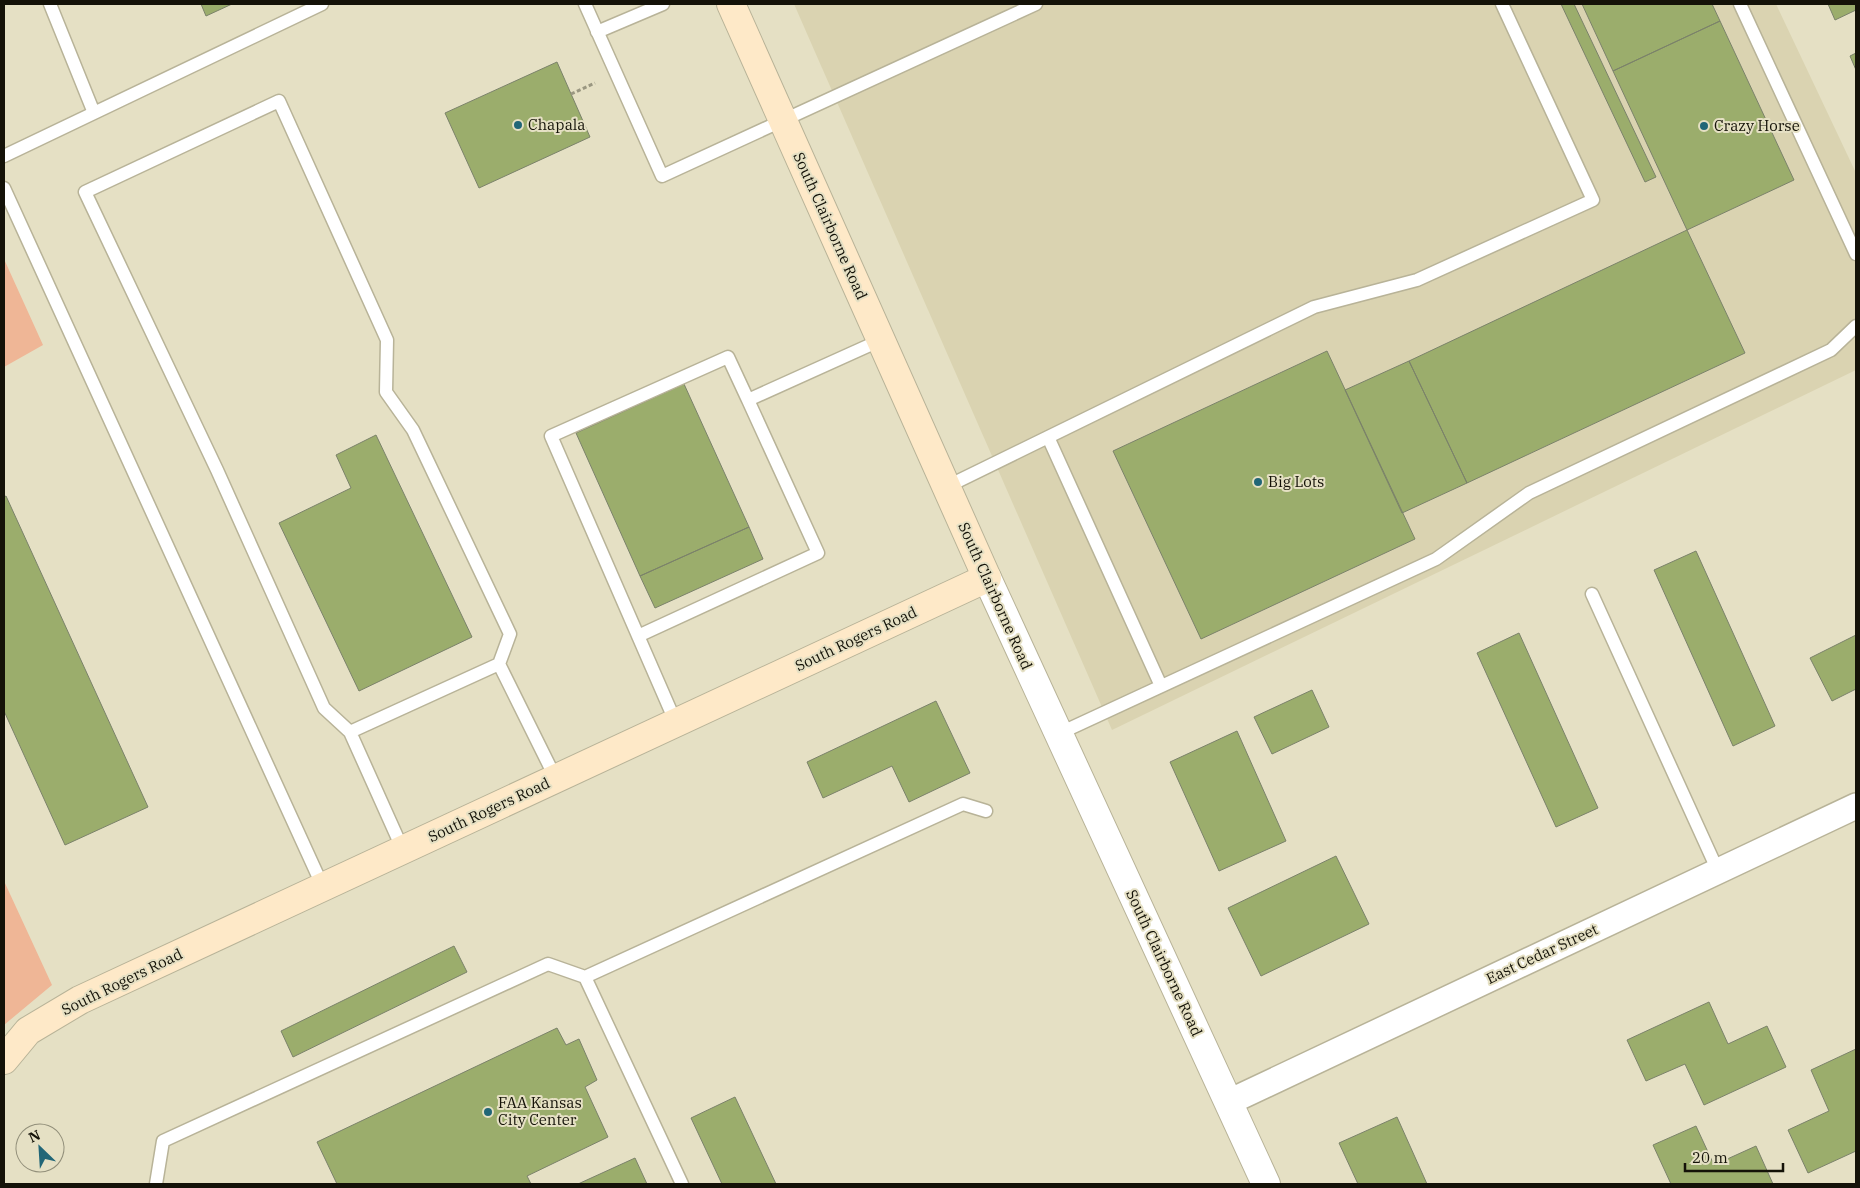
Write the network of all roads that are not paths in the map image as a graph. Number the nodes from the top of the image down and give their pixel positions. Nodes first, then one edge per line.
1 (50, 4) edge
2 (322, 4) edge
3 (585, 4) edge
4 (663, 4) edge
5 (731, 4) edge
6 (1036, 4) edge
7 (1502, 4) edge
8 (1740, 4) edge
9 (597, 32) junction
10 (94, 113) junction
11 (784, 121) junction
12 (4, 156) edge
13 (4, 188) edge
14 (1856, 254) edge
15 (1856, 326) edge
16 (881, 340) junction
17 (748, 400) junction
18 (1048, 437) junction
19 (946, 487) junction
20 (987, 578) junction
21 (1592, 594) dead end
22 (638, 636) junction
23 (500, 664) junction
24 (1161, 686) junction
25 (676, 723) junction
26 (350, 732) junction
27 (1058, 734) junction
28 (556, 779) junction
29 (1856, 806) edge
30 (986, 812) dead end
31 (403, 850) junction
32 (1718, 871) junction
33 (323, 887) junction
34 (585, 977) junction
35 (4, 1060) edge
36 (1229, 1102) junction
37 (156, 1184) edge
38 (682, 1184) edge
39 (1266, 1184) edge

1 - 10 lane
2 - 10 lane
3 - 9 lane
4 - 9 lane
5 - 11 main road, South Clairborne Road
6 - 11 lane
7 - 18 lane
8 - 14 lane
9 - 11 lane
10 - 12 lane
11 - 16 main road, South Clairborne Road
13 - 33 lane
15 - 24 lane
16 - 17 lane
16 - 19 main road, South Clairborne Road
17 - 22 lane
17 - 22 lane
18 - 19 lane
18 - 24 lane
19 - 20 main road, South Clairborne Road
20 - 25 main road, South Rogers Road
20 - 27 street, South Clairborne Road
21 - 32 lane
22 - 25 lane
23 - 26 lane
23 - 26 lane
23 - 28 lane
24 - 27 lane
25 - 28 main road, South Rogers Road
26 - 31 lane
27 - 36 street, South Clairborne Road
28 - 31 main road, South Rogers Road
29 - 32 street, East Cedar Street
30 - 34 lane
31 - 33 main road, South Rogers Road
32 - 36 street, East Cedar Street
33 - 35 main road, South Rogers Road
34 - 37 lane
34 - 38 lane
36 - 39 street, South Clairborne Road

